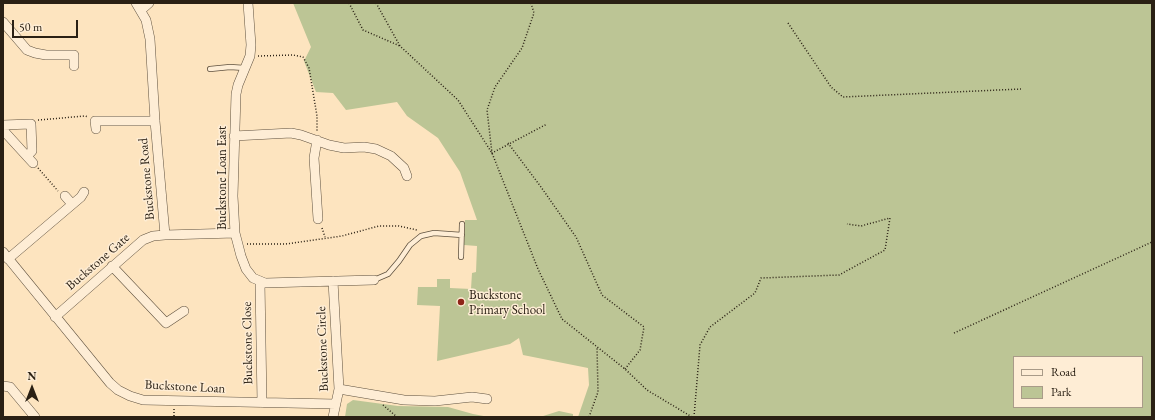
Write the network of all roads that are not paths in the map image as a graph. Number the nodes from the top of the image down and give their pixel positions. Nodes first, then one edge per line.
1 (149, 3) edge
2 (248, 3) edge
3 (138, 6) edge
4 (3, 22) edge
5 (74, 66) dead end
6 (245, 68) junction
7 (210, 69) dead end
8 (155, 121) junction
9 (3, 125) edge
10 (95, 125) road end
11 (3, 130) edge
12 (234, 136) junction
13 (317, 140) junction
14 (407, 176) dead end
15 (84, 192) dead end
16 (66, 196) road end
17 (72, 204) junction
18 (318, 218) road end
19 (462, 224) dead end
20 (235, 233) junction
21 (165, 235) junction
22 (462, 235) junction
23 (6, 255) edge
24 (462, 257) dead end
25 (112, 266) junction
26 (374, 280) joint
27 (333, 281) junction
28 (260, 282) junction
29 (184, 311) dead end
30 (55, 317) junction
31 (3, 386) edge
32 (339, 390) junction
33 (490, 400) dead end
34 (262, 403) junction
35 (336, 404) junction
36 (35, 417) edge
37 (333, 417) edge

1 - 3 street
2 - 6 street, Buckstone Loan East
3 - 8 street, Buckstone Road
4 - 5 street
6 - 7 lane
6 - 12 street, Buckstone Loan East
8 - 10 street, Buckstone Road
8 - 21 street, Buckstone Road
9 - 11 street
12 - 13 street
12 - 20 street, Buckstone Loan East
13 - 14 street
13 - 18 street
15 - 17 street
16 - 17 street
17 - 23 street
19 - 22 lane
20 - 21 street, Buckstone Gate
20 - 28 street, Buckstone Loan East
21 - 25 street, Buckstone Gate
22 - 24 lane
22 - 26 lane
23 - 30 street, Buckstone Loan
25 - 29 street
25 - 30 street, Buckstone Gate
26 - 27 street
27 - 28 street
27 - 32 street, Buckstone Circle
28 - 34 street, Buckstone Close
30 - 34 street, Buckstone Loan
31 - 36 street
32 - 33 street
32 - 35 street, Buckstone Circle
34 - 35 street, Buckstone Loan
35 - 37 street, Buckstone Circle

